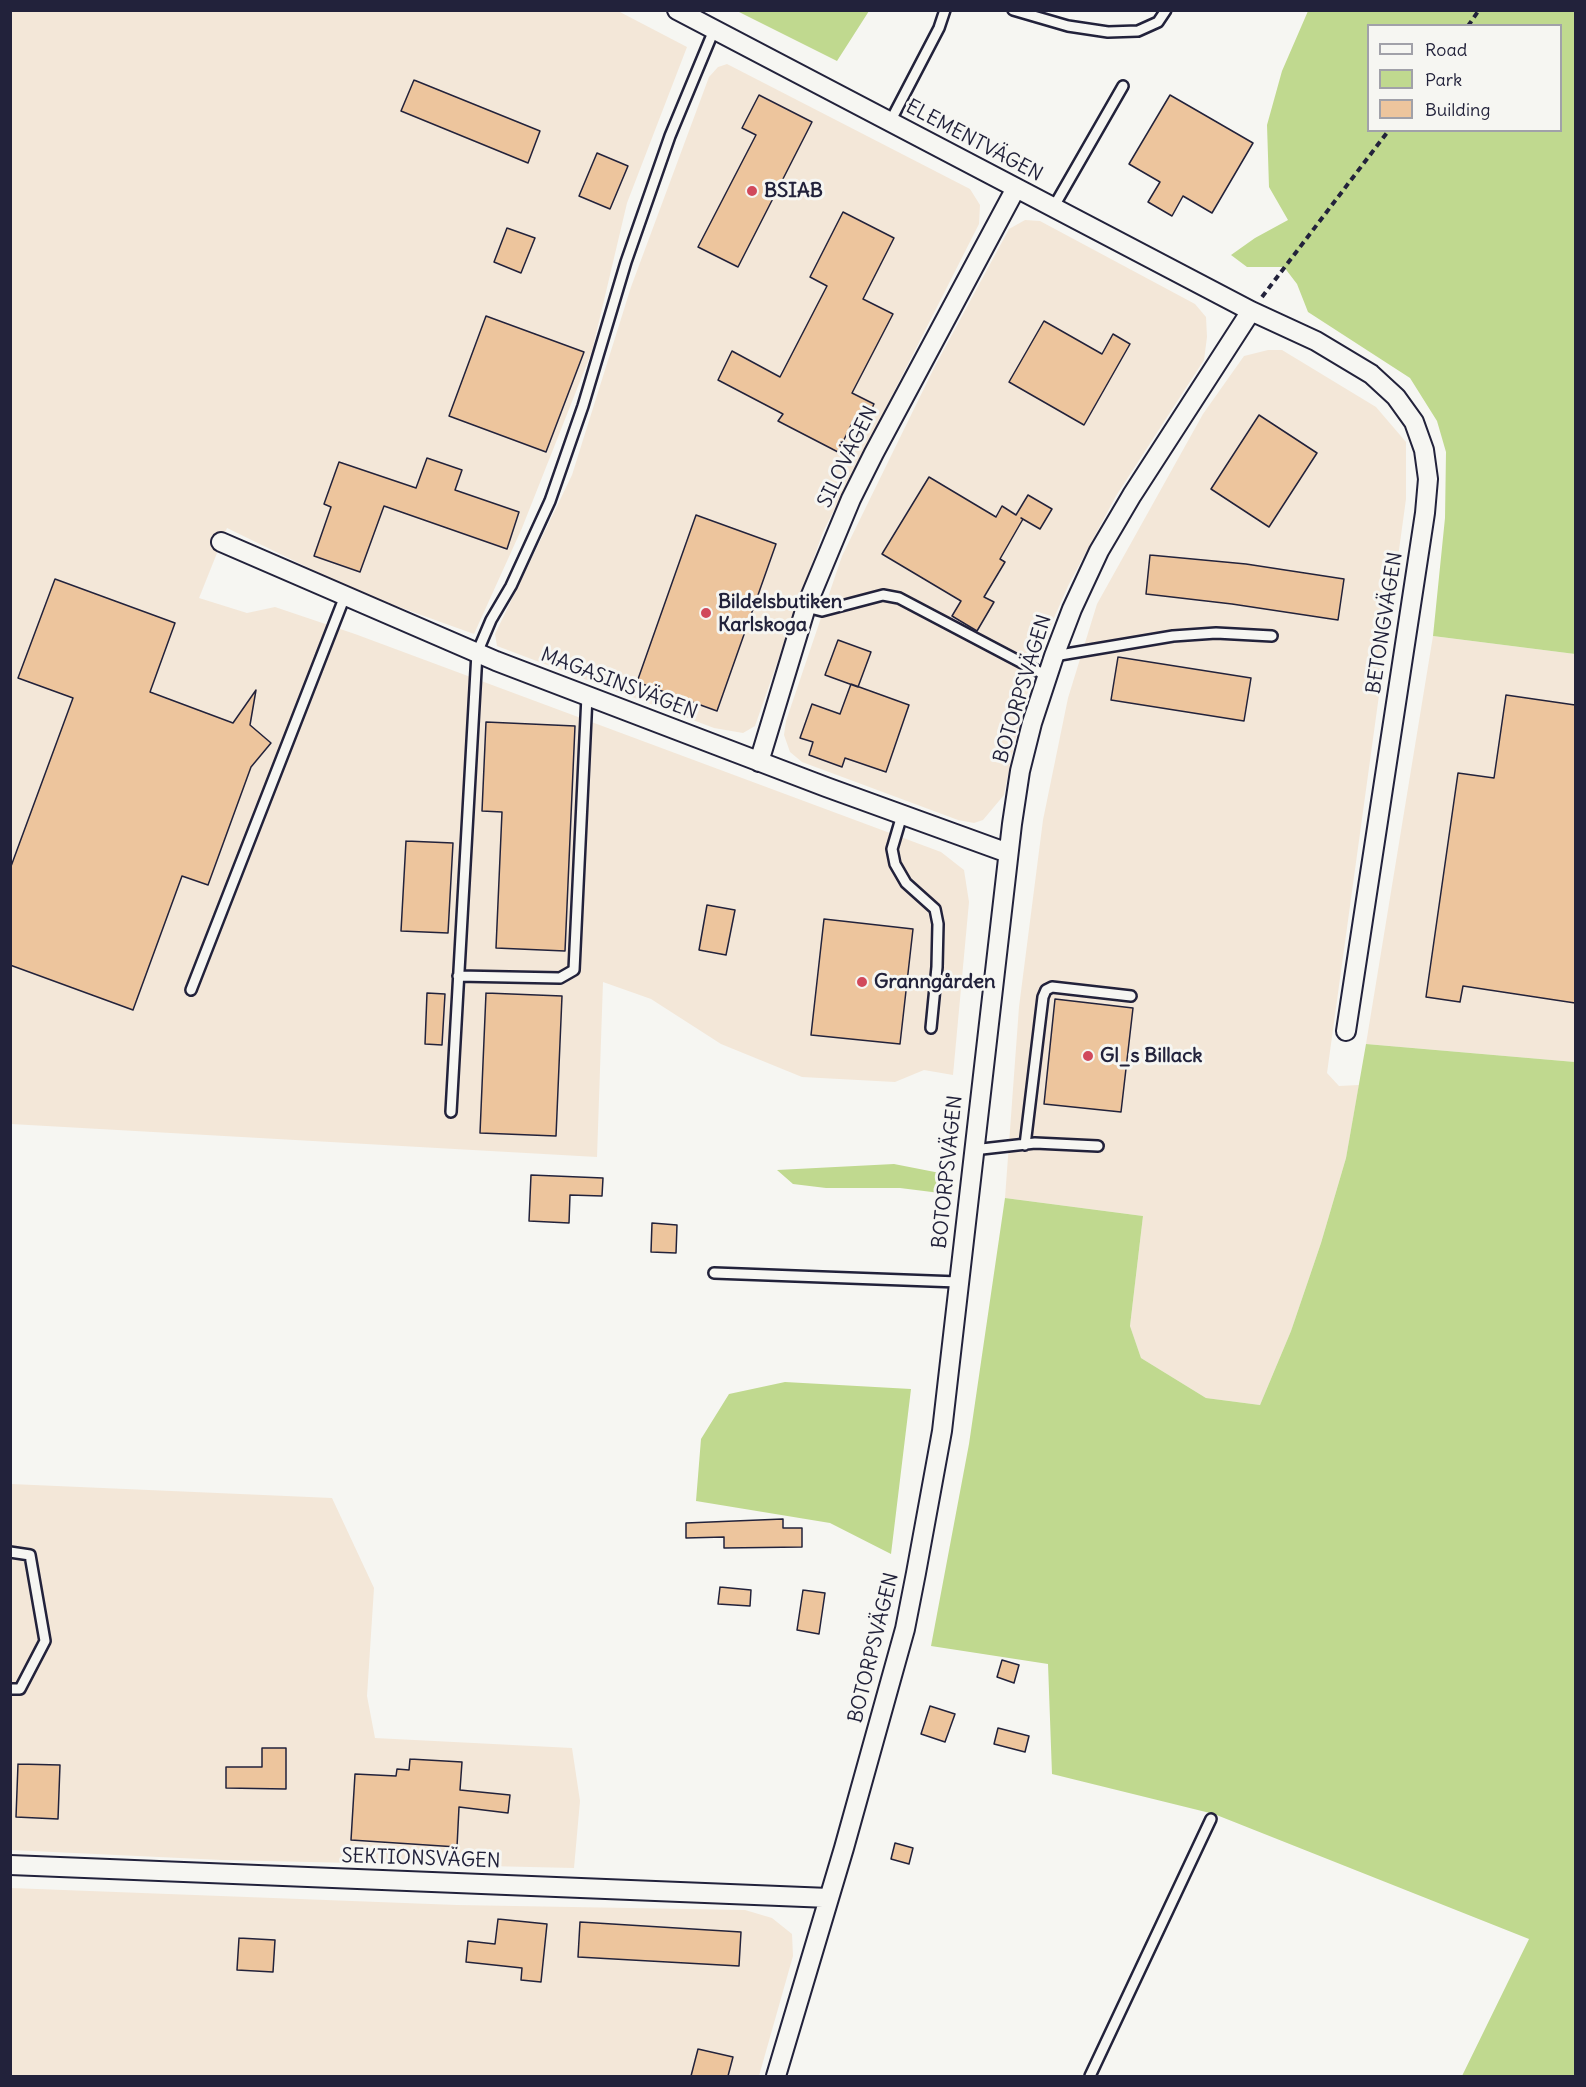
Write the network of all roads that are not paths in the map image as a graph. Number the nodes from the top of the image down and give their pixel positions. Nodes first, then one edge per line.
1 (676, 10) edge
2 (945, 10) edge
3 (1013, 10) edge
4 (1166, 10) edge
5 (714, 30) junction
6 (1122, 86) dead end
7 (890, 122) junction
8 (1016, 188) junction
9 (1053, 208) junction
10 (1251, 311) junction
11 (220, 542) dead end
12 (345, 596) junction
13 (806, 607) junction
14 (1272, 636) dead end
15 (477, 653) junction
16 (1054, 656) junction
17 (1047, 676) junction
18 (587, 696) junction
19 (759, 762) junction
20 (902, 815) junction
21 (1008, 853) junction
22 (458, 975) junction
23 (191, 990) dead end
24 (1131, 996) dead end
25 (931, 1028) dead end
26 (1346, 1031) dead end
27 (451, 1112) dead end
28 (1025, 1145) junction
29 (1098, 1146) dead end
30 (973, 1150) junction
31 (714, 1273) dead end
32 (958, 1282) junction
33 (10, 1552) edge
34 (10, 1689) edge
35 (1210, 1819) dead end
36 (10, 1865) edge
37 (829, 1898) junction
38 (776, 2076) edge
39 (1090, 2076) edge

1 - 5 street, ELEMENTVÄGEN
2 - 7 lane
3 - 4 lane
5 - 7 street, ELEMENTVÄGEN
5 - 15 lane
6 - 9 lane
7 - 8 street, ELEMENTVÄGEN
8 - 9 street, ELEMENTVÄGEN
8 - 13 street, SILOVÄGEN
9 - 10 street, ELEMENTVÄGEN
10 - 16 street, BOTORPSVÄGEN
10 - 26 street, BETONGVÄGEN
11 - 12 street, MAGASINSVÄGEN
12 - 15 street, MAGASINSVÄGEN
12 - 23 lane
13 - 17 lane
13 - 19 street, SILOVÄGEN
14 - 16 lane
15 - 18 street, MAGASINSVÄGEN
15 - 22 lane
16 - 17 street, BOTORPSVÄGEN
17 - 21 street, BOTORPSVÄGEN
18 - 19 street, MAGASINSVÄGEN
18 - 22 lane
19 - 20 street, MAGASINSVÄGEN
20 - 21 street, MAGASINSVÄGEN
20 - 25 lane
21 - 30 street, BOTORPSVÄGEN
22 - 27 lane
24 - 28 lane
28 - 29 lane
28 - 30 lane
30 - 32 street, BOTORPSVÄGEN
31 - 32 lane
32 - 37 street, BOTORPSVÄGEN
33 - 34 lane
35 - 39 lane
36 - 37 street, SEKTIONSVÄGEN
37 - 38 street, BOTORPSVÄGEN

